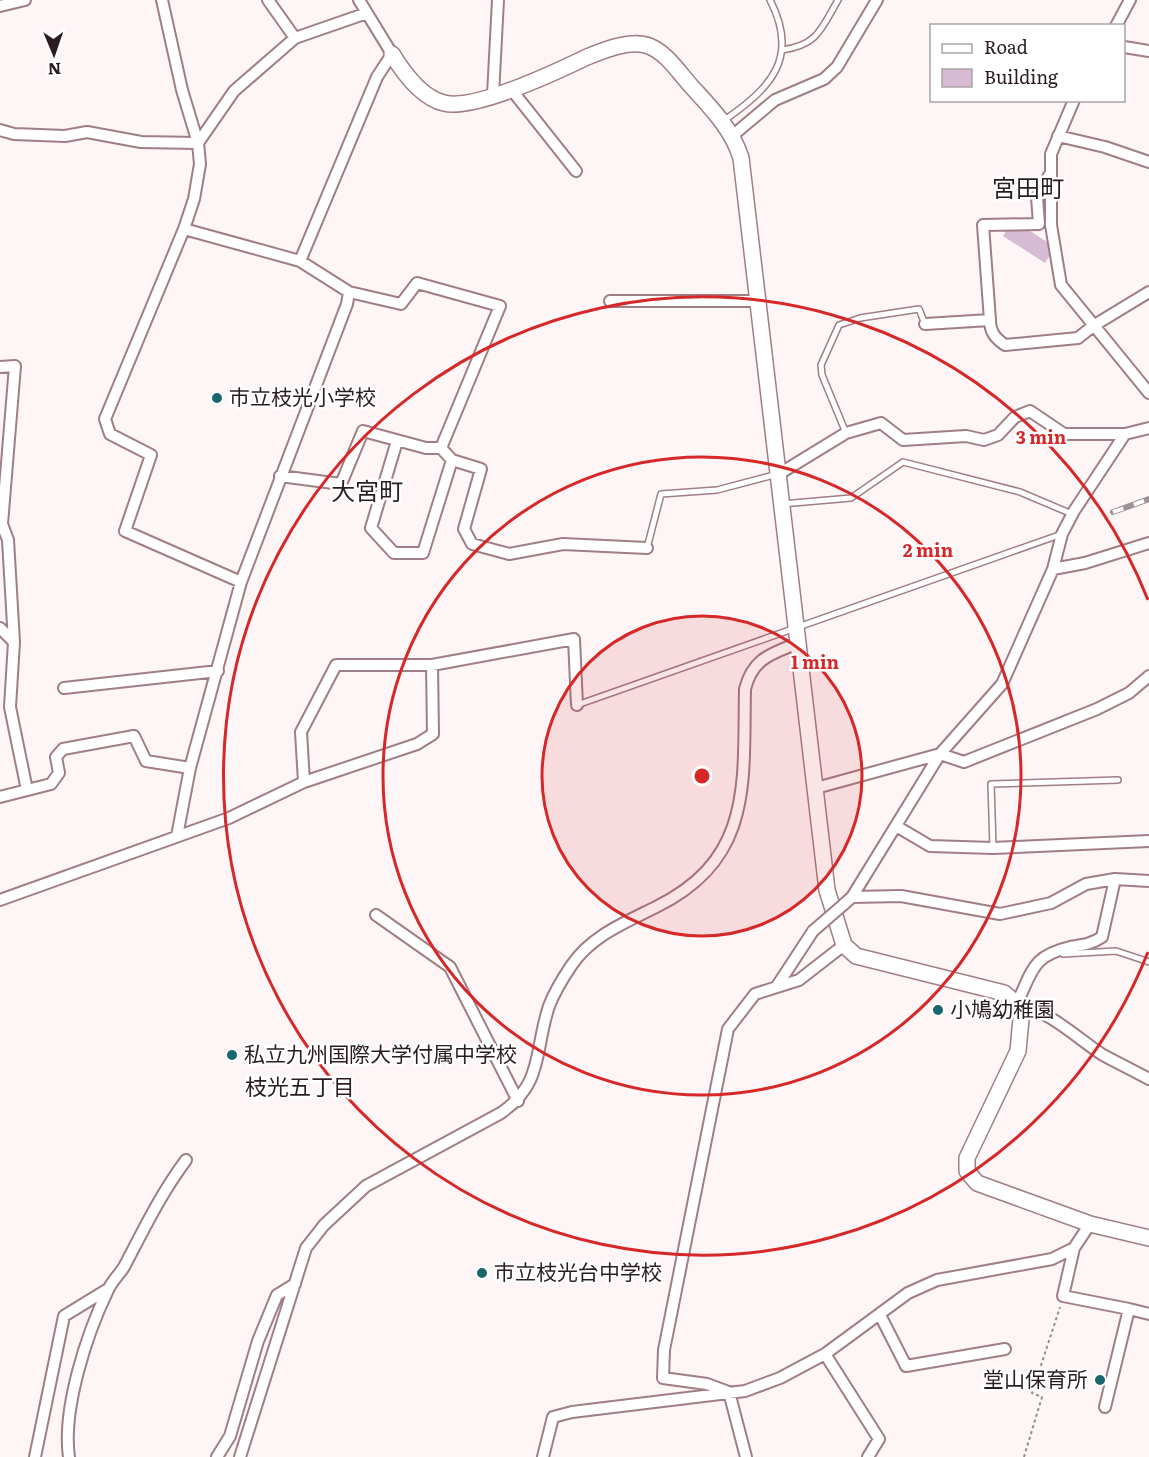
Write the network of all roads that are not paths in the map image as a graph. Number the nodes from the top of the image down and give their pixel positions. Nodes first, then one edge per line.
1 (25, 0) edge
2 (162, 0) edge
3 (268, 0) edge
4 (359, 0) edge
5 (498, 0) edge
6 (770, 0) edge
7 (838, 0) edge
8 (877, 0) edge
9 (1130, 0) edge
10 (0, 6) edge
11 (367, 13) junction
12 (1117, 24) edge
13 (295, 38) junction
14 (1125, 47) edge
15 (782, 50) junction
16 (1149, 51) edge
17 (392, 54) junction
18 (511, 89) junction
19 (493, 95) junction
20 (1073, 102) edge
21 (723, 121) junction
22 (0, 130) edge
23 (732, 136) junction
24 (1058, 136) junction
25 (198, 143) junction
26 (1149, 162) edge
27 (576, 171) dead end
28 (1050, 174) junction
29 (184, 230) junction
30 (300, 261) junction
31 (349, 292) junction
32 (1149, 292) edge
33 (610, 301) dead end
34 (757, 301) junction
35 (990, 320) junction
36 (925, 324) joint
37 (1093, 326) junction
38 (0, 367) edge
39 (1147, 386) edge
40 (1149, 428) edge
41 (846, 433) junction
42 (1125, 434) junction
43 (397, 441) junction
44 (441, 448) junction
45 (452, 460) junction
46 (779, 474) junction
47 (280, 476) junction
48 (783, 504) junction
49 (1072, 514) junction
50 (1062, 534) junction
51 (1149, 543) edge
52 (647, 548) joint
53 (1053, 569) junction
54 (241, 582) junction
55 (0, 628) edge
56 (797, 636) junction
57 (14, 642) junction
58 (432, 665) junction
59 (218, 671) junction
60 (1149, 676) edge
61 (64, 688) dead end
62 (577, 705) joint
63 (940, 754) junction
64 (190, 768) junction
65 (1118, 780) dead end
66 (304, 782) junction
67 (816, 788) junction
68 (27, 790) junction
69 (0, 797) edge
70 (896, 826) junction
71 (177, 836) junction
72 (1149, 842) edge
73 (993, 848) junction
74 (1115, 879) junction
75 (1149, 881) edge
76 (0, 900) edge
77 (847, 901) junction
78 (376, 915) dead end
79 (844, 945) junction
80 (1045, 955) junction
81 (1149, 962) edge
82 (777, 986) junction
83 (1020, 1005) junction
84 (1149, 1079) edge
85 (518, 1101) junction
86 (186, 1160) dead end
87 (1090, 1224) junction
88 (1149, 1238) edge
89 (1074, 1248) junction
90 (295, 1284) junction
91 (109, 1289) junction
92 (1129, 1310) junction
93 (1149, 1314) edge
94 (880, 1315) junction
95 (1005, 1348) dead end
96 (825, 1354) junction
97 (729, 1392) junction
98 (1105, 1407) dead end
99 (35, 1457) edge
100 (69, 1457) edge
101 (217, 1457) edge
102 (240, 1457) edge
103 (543, 1457) edge
104 (746, 1457) edge
105 (868, 1457) edge

1 - 10 street
2 - 25 street
3 - 13 street
4 - 11 street
5 - 19 street
6 - 15 lane
7 - 15 lane
8 - 23 street
9 - 12 street
11 - 13 street
11 - 17 street
13 - 25 street
14 - 16 street
15 - 21 lane
17 - 19 street
17 - 30 street
18 - 19 street
18 - 21 street
18 - 27 street
20 - 24 street
21 - 23 street
22 - 25 street
23 - 34 street
24 - 26 street
24 - 28 street
25 - 29 street
28 - 35 street
28 - 37 street
29 - 30 street
29 - 54 street
30 - 31 street
31 - 44 street
31 - 47 street
32 - 37 street
33 - 34 street
34 - 46 street
35 - 36 street
35 - 37 street
36 - 41 lane
37 - 39 street
38 - 57 street
40 - 42 street
41 - 42 street
41 - 46 street
42 - 49 street
43 - 44 street
43 - 45 street
43 - 47 street
44 - 45 street
45 - 52 street
46 - 48 street
46 - 52 lane
47 - 54 street
48 - 49 lane
48 - 56 street
49 - 50 street
50 - 53 street
50 - 56 lane
51 - 53 street
53 - 63 street
54 - 59 street
55 - 57 street
56 - 62 lane
56 - 67 street
56 - 85 street
57 - 68 street
58 - 62 street
58 - 66 street
58 - 66 street
59 - 61 street
59 - 64 street
60 - 63 street
63 - 67 street
63 - 70 street
64 - 68 street
64 - 71 street
65 - 73 lane
66 - 71 street
67 - 79 street
68 - 69 street
70 - 73 street
70 - 77 street
71 - 76 street
72 - 73 street
74 - 75 street
74 - 77 street
74 - 80 street
77 - 82 street, bridge
78 - 85 street
79 - 82 street
79 - 83 street
80 - 81 lane
80 - 83 street
82 - 97 street
83 - 84 street
83 - 87 street
85 - 90 street
86 - 91 street
87 - 88 street
87 - 89 street
89 - 92 street
89 - 94 street
90 - 101 street
90 - 102 street
91 - 99 street
91 - 100 street
92 - 93 street
92 - 98 street
94 - 95 street
94 - 96 street
96 - 97 street
96 - 105 street
97 - 103 street
97 - 104 street

